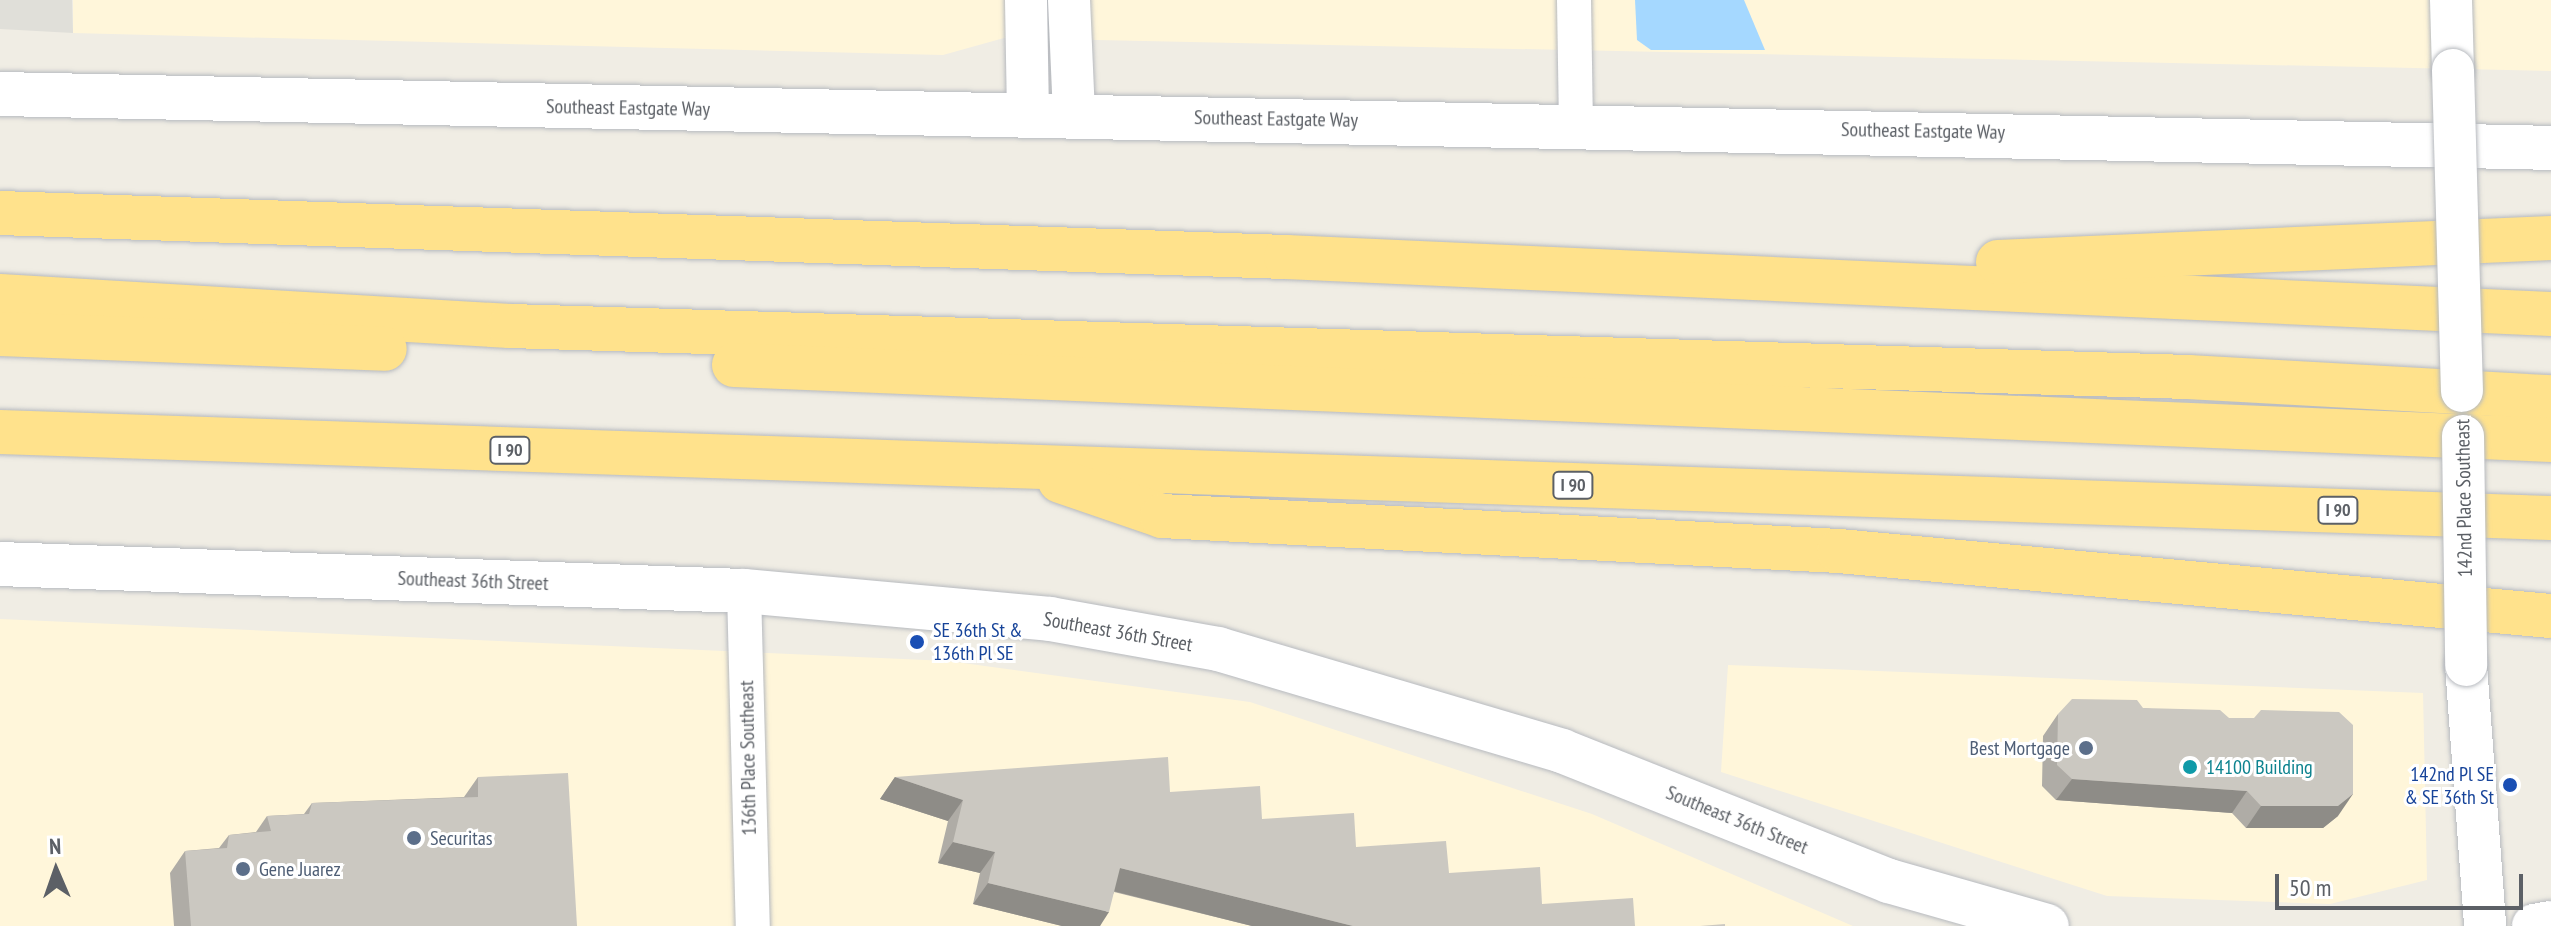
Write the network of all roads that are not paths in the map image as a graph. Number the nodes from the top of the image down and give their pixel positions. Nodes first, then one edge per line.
1 (1026, 0) edge
2 (1069, 0) edge
3 (1574, 0) edge
4 (2451, 0) edge
5 (0, 94) edge
6 (1028, 115) junction
7 (1074, 116) junction
8 (1576, 123) junction
9 (2551, 148) edge
10 (0, 213) edge
11 (2551, 238) edge
12 (1717, 274) junction
13 (0, 296) edge
14 (2551, 314) edge
15 (0, 334) edge
16 (2462, 391) junction
17 (2551, 397) edge
18 (0, 432) edge
19 (2463, 436) junction
20 (2551, 440) edge
21 (1020, 467) junction
22 (2125, 502) junction
23 (2551, 518) edge
24 (2551, 537) edge
25 (0, 564) edge
26 (744, 591) junction
27 (2551, 616) edge
28 (2551, 923) edge
29 (753, 926) edge
30 (2047, 926) edge
31 (2485, 926) edge
32 (2534, 926) edge

1 - 6 street
2 - 7 street
3 - 8 street
4 - 16 street, 142nd Place Southeast, bridge
5 - 6 main road, Southeast Eastgate Way
6 - 7 main road, Southeast Eastgate Way
7 - 8 main road, Southeast Eastgate Way
8 - 9 main road, Southeast Eastgate Way
10 - 12 highway
11 - 12 highway
12 - 14 highway
13 - 16 highway
15 - 19 highway
16 - 17 highway
16 - 19 street, 142nd Place Southeast
18 - 21 highway, I 90
19 - 20 highway
19 - 31 street, 142nd Place Southeast, bridge
21 - 22 highway, I 90
21 - 27 highway
22 - 23 highway, I 90
22 - 24 highway
25 - 26 main road, Southeast 36th Street
26 - 29 street, 136th Place Southeast
26 - 30 main road, Southeast 36th Street
28 - 32 main road

